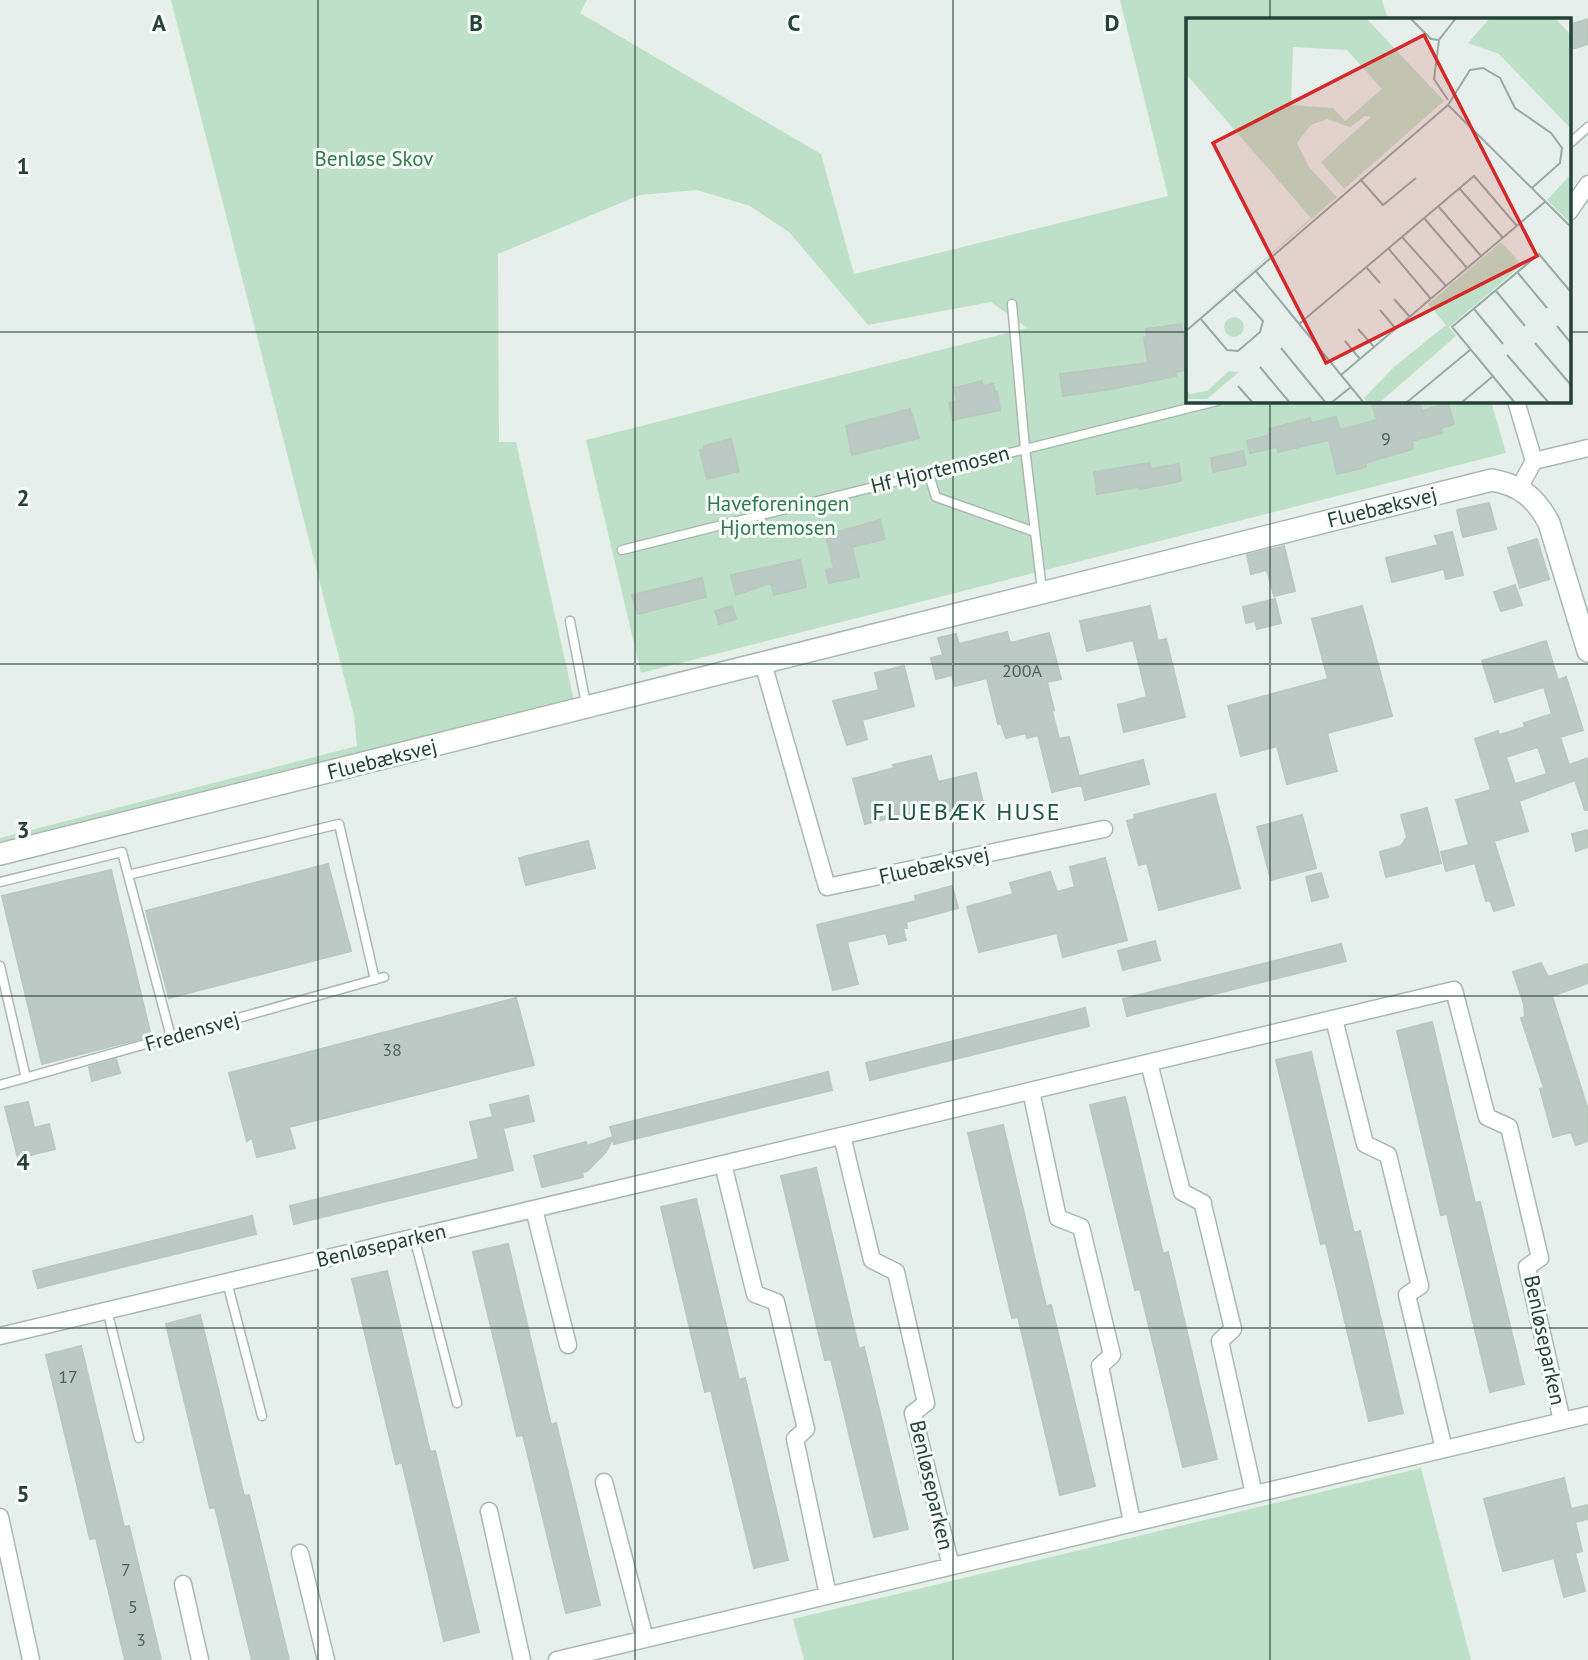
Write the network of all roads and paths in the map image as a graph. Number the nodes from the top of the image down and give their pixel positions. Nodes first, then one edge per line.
1 (1588, 127) edge
2 (1570, 143) edge
3 (1588, 184) edge
4 (1570, 211) edge
5 (1012, 304) dead end
6 (1213, 402) edge
7 (1516, 402) edge
8 (1025, 448) junction
9 (1588, 449) edge
10 (1534, 461) junction
11 (928, 472) junction
12 (1519, 488) junction
13 (1035, 533) junction
14 (622, 550) dead end
15 (1042, 593) junction
16 (570, 621) dead end
17 (1588, 651) edge
18 (764, 663) junction
19 (587, 708) junction
20 (1104, 829) dead end
21 (0, 853) edge
22 (128, 875) junction
23 (0, 882) edge
24 (0, 966) edge
25 (384, 977) dead end
26 (375, 980) junction
27 (1334, 1019) junction
28 (171, 1037) junction
29 (1149, 1063) junction
30 (26, 1078) junction
31 (0, 1085) edge
32 (1031, 1091) junction
33 (842, 1136) junction
34 (723, 1164) junction
35 (534, 1209) junction
36 (414, 1237) junction
37 (227, 1282) junction
38 (107, 1310) junction
39 (0, 1336) edge
40 (568, 1345) dead end
41 (457, 1403) dead end
42 (1588, 1415) edge
43 (262, 1416) dead end
44 (1562, 1421) junction
45 (139, 1438) dead end
46 (1444, 1449) junction
47 (604, 1482) dead end
48 (1254, 1494) junction
49 (489, 1511) dead end
50 (0, 1517) edge
51 (1132, 1522) junction
52 (300, 1553) dead end
53 (951, 1566) junction
54 (183, 1584) dead end
55 (828, 1595) junction
56 (645, 1639) junction
57 (32, 1660) edge
58 (200, 1660) edge
59 (326, 1660) edge
60 (522, 1660) edge
61 (557, 1660) edge

1 - 2 lane
3 - 4 street
5 - 8 lane
6 - 8 lane, Hf Hjortemosen
7 - 10 street
8 - 11 lane, Hf Hjortemosen
8 - 13 lane
9 - 10 street
10 - 12 street
11 - 13 lane
11 - 14 lane, Hf Hjortemosen
12 - 15 street, Fluebæksvej
12 - 17 street
13 - 15 lane
15 - 18 street, Fluebæksvej
16 - 19 lane
18 - 19 street, Fluebæksvej
18 - 20 street, Fluebæksvej
19 - 21 street, Fluebæksvej
22 - 23 lane
22 - 26 lane
22 - 28 lane
24 - 30 lane
25 - 26 lane, Fredensvej
26 - 28 lane, Fredensvej
27 - 29 street, Benløseparken
27 - 44 street, Benløseparken
27 - 46 street
28 - 30 lane, Fredensvej
29 - 32 street, Benløseparken
29 - 48 street
30 - 31 lane, Fredensvej
32 - 33 street, Benløseparken
32 - 51 street
33 - 34 street, Benløseparken
33 - 53 street, Benløseparken
34 - 35 street, Benløseparken
34 - 55 street
35 - 36 street, Benløseparken
35 - 40 street
36 - 37 street, Benløseparken
36 - 41 lane
37 - 38 street, Benløseparken
37 - 43 lane
38 - 39 street, Benløseparken
38 - 45 lane
42 - 44 street, Benløseparken
44 - 46 street, Benløseparken
46 - 48 street, Benløseparken
47 - 56 street
48 - 51 street, Benløseparken
49 - 60 street
50 - 57 street
51 - 53 street, Benløseparken
52 - 59 street
53 - 55 street, Benløseparken
54 - 58 street
55 - 56 street, Benløseparken
56 - 61 street, Benløseparken

